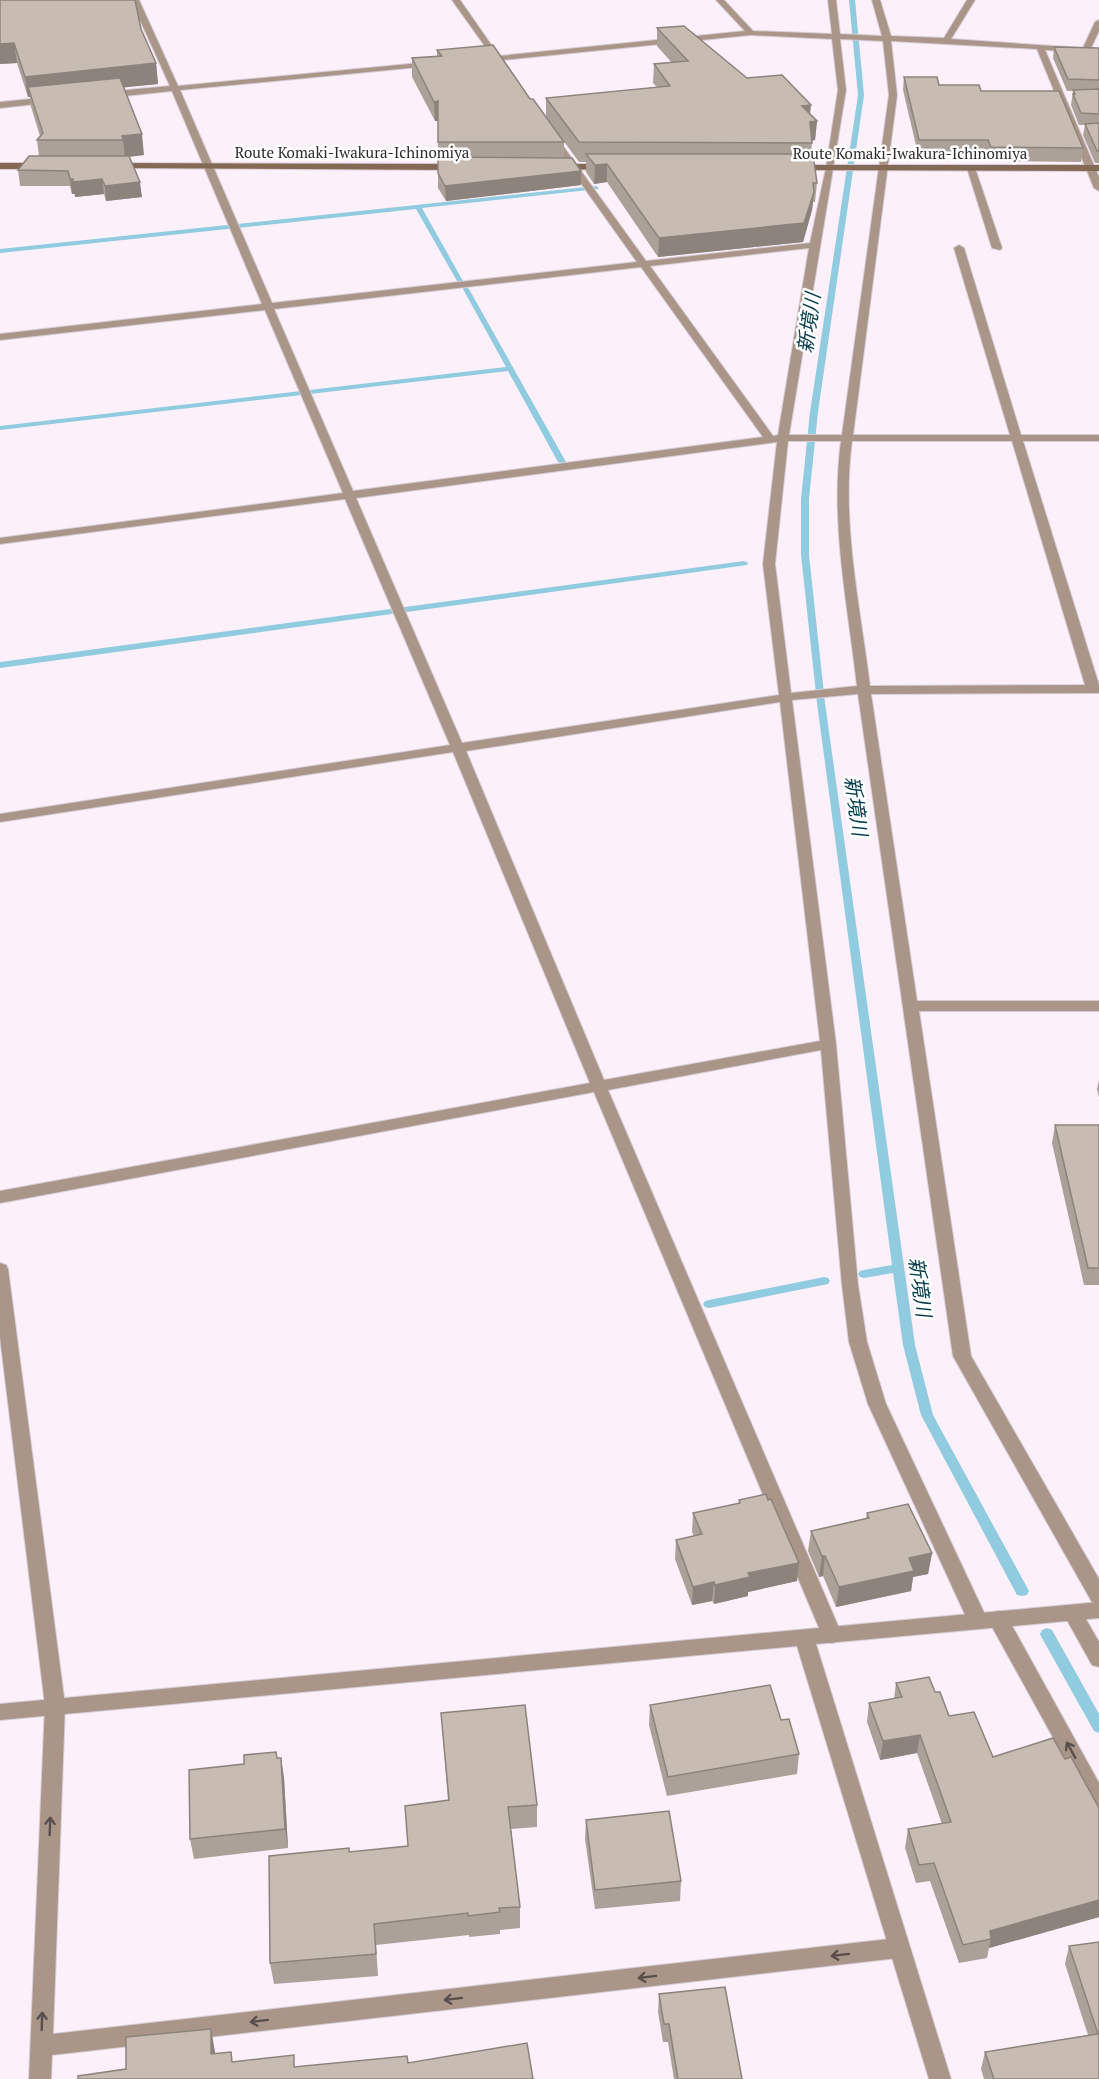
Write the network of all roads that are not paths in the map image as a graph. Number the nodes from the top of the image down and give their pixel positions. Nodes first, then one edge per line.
1 (135, 0) edge
2 (456, 0) edge
3 (720, 0) edge
4 (832, 0) edge
5 (876, 0) edge
6 (971, 0) edge
7 (1099, 22) edge
8 (751, 33) junction
9 (841, 36) junction
10 (887, 38) junction
11 (946, 41) junction
12 (1040, 47) junction
13 (1086, 50) junction
14 (1099, 51) edge
15 (497, 58) junction
16 (474, 60) edge
17 (439, 63) edge
18 (503, 67) edge
19 (174, 88) junction
20 (93, 96) edge
21 (58, 99) edge
22 (0, 105) edge
23 (548, 131) edge
24 (0, 166) edge
25 (47, 166) edge
26 (105, 166) edge
27 (210, 166) junction
28 (468, 167) edge
29 (550, 167) edge
30 (573, 167) junction
31 (620, 167) edge
32 (784, 168) edge
33 (833, 168) junction
34 (879, 168) junction
35 (971, 168) junction
36 (1095, 168) edge
37 (1099, 188) edge
38 (814, 245) junction
39 (959, 248) dead end
40 (998, 248) dead end
41 (644, 264) junction
42 (268, 306) junction
43 (0, 338) edge
44 (844, 438) junction
45 (1015, 438) junction
46 (1099, 438) edge
47 (782, 439) junction
48 (348, 495) junction
49 (0, 541) edge
50 (1095, 689) edge
51 (859, 690) junction
52 (791, 697) junction
53 (459, 748) junction
54 (0, 818) edge
55 (910, 1006) junction
56 (1099, 1006) edge
57 (828, 1044) junction
58 (599, 1087) junction
59 (0, 1197) edge
60 (0, 1269) edge
61 (1099, 1596) edge
62 (1099, 1610) edge
63 (1072, 1612) junction
64 (998, 1619) junction
65 (978, 1621) junction
66 (832, 1635) junction
67 (804, 1637) junction
68 (1099, 1659) edge
69 (55, 1705) junction
70 (0, 1712) edge
71 (1099, 1802) edge
72 (898, 1948) junction
73 (41, 2046) junction
74 (40, 2079) edge
75 (940, 2079) edge

1 - 19 street
2 - 15 street
3 - 8 street
4 - 9 street
5 - 10 street
6 - 11 street
7 - 13 street
8 - 9 street
8 - 15 street
9 - 10 street
9 - 33 street
10 - 11 street
10 - 34 street
11 - 12 street
12 - 13 street
12 - 36 street
13 - 14 street
15 - 16 street
15 - 18 street
17 - 19 street
19 - 20 street
19 - 27 street
21 - 22 street
23 - 30 street
24 - 25 main road
26 - 27 main road, Route Komaki-Iwakura-Ichinomiya
27 - 28 main road, Route Komaki-Iwakura-Ichinomiya
27 - 42 street
29 - 30 main road
30 - 31 main road
30 - 41 street
32 - 33 main road, Route Komaki-Iwakura-Ichinomiya
33 - 34 main road, Route Komaki-Iwakura-Ichinomiya
33 - 38 street
34 - 35 main road, Route Komaki-Iwakura-Ichinomiya
34 - 44 street
35 - 36 main road, Route Komaki-Iwakura-Ichinomiya
35 - 40 street
36 - 37 street
38 - 41 street
38 - 47 street
39 - 45 street
41 - 42 street
41 - 47 street
42 - 43 street
42 - 48 street
44 - 45 street
44 - 47 street
44 - 51 street
45 - 46 street
45 - 50 street
47 - 48 street
47 - 52 street
48 - 49 street
48 - 53 street
50 - 51 street
51 - 52 street
51 - 55 street
52 - 53 street
52 - 57 street
53 - 54 street
53 - 58 street
55 - 56 street
55 - 61 street
57 - 58 street
57 - 65 street
58 - 59 street
58 - 66 street
60 - 69 street
62 - 63 street
63 - 64 street
63 - 68 street
64 - 65 street
71 -> 64 street
65 - 66 street
66 - 67 street
67 - 69 street
67 - 72 street
69 - 70 street
73 -> 69 street
72 -> 73 street
72 - 75 street
73 - 74 street

